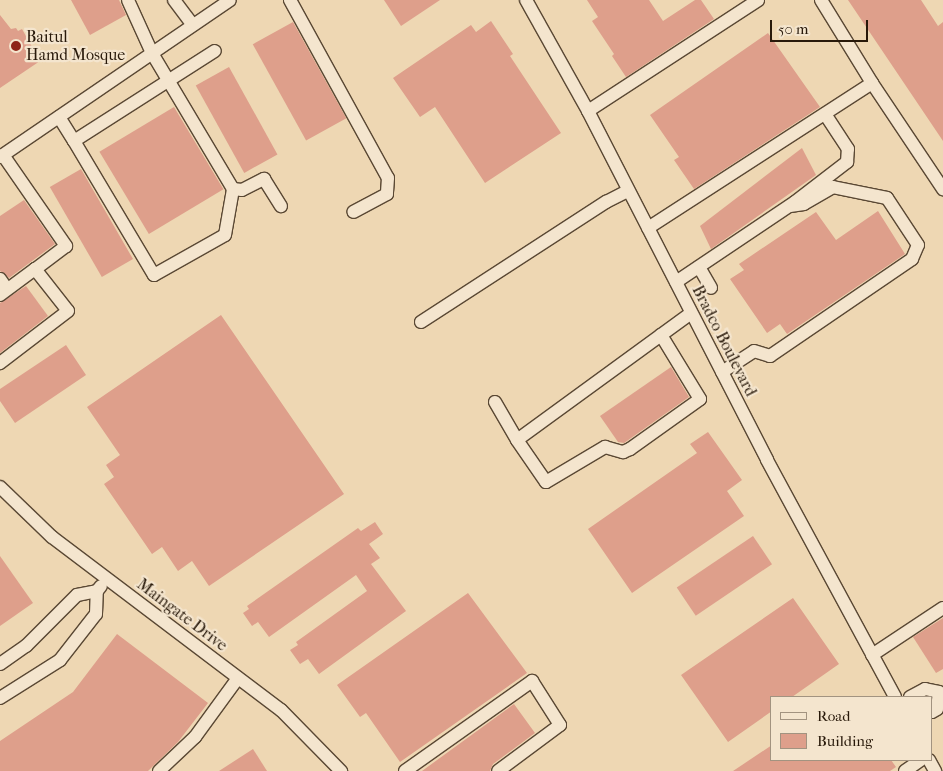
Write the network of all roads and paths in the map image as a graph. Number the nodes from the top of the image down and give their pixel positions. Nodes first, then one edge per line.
1 (128, 0) edge
2 (174, 0) edge
3 (230, 0) edge
4 (290, 0) edge
5 (526, 0) edge
6 (758, 0) edge
7 (821, 0) edge
8 (193, 25) junction
9 (216, 51) dead end
10 (152, 53) junction
11 (168, 80) junction
12 (872, 83) junction
13 (588, 111) junction
14 (825, 114) junction
15 (59, 117) junction
16 (74, 141) junction
17 (1, 156) edge
18 (943, 189) edge
19 (233, 190) junction
20 (628, 191) junction
21 (281, 206) dead end
22 (790, 206) junction
23 (353, 212) dead end
24 (648, 228) junction
25 (698, 267) junction
26 (35, 269) junction
27 (676, 282) junction
28 (2, 288) edge
29 (711, 288) dead end
30 (692, 313) junction
31 (421, 322) dead end
32 (661, 335) junction
33 (0, 363) edge
34 (722, 372) junction
35 (495, 402) dead end
36 (517, 440) junction
37 (0, 487) edge
38 (107, 579) junction
39 (97, 591) junction
40 (943, 608) edge
41 (872, 655) junction
42 (0, 664) edge
43 (238, 678) junction
44 (941, 691) edge
45 (894, 696) edge
46 (912, 696) edge
47 (0, 698) edge
48 (933, 711) edge
49 (920, 761) edge
50 (159, 771) edge
51 (341, 771) edge
52 (405, 771) edge
53 (498, 771) edge
54 (905, 771) edge

1 - 10 street
2 - 8 street
3 - 8 street
4 - 23 street
5 - 13 street, Bradco Boulevard
6 - 13 street
7 - 12 street
8 - 10 street
9 - 11 street
10 - 11 street
10 - 15 street
11 - 16 street
11 - 19 street
12 - 14 street
12 - 18 street
13 - 20 street, Bradco Boulevard
14 - 22 street
14 - 24 street
15 - 16 street
15 - 17 street
16 - 19 street
17 - 26 street
19 - 21 street
20 - 24 street, Bradco Boulevard
20 - 31 street
22 - 25 street
22 - 34 street
24 - 27 street, Bradco Boulevard
25 - 27 street
25 - 29 street
26 - 28 street
26 - 33 street
27 - 30 street, Bradco Boulevard
30 - 32 street
30 - 34 street, Bradco Boulevard
32 - 36 street
32 - 36 street
34 - 41 street, Bradco Boulevard
35 - 36 street
37 - 38 street, Maingate Drive
38 - 39 street
38 - 43 street, Maingate Drive
39 - 42 street
39 - 47 street
40 - 41 street
41 - 45 street, Bradco Boulevard
43 - 50 street
43 - 51 street, Maingate Drive
44 - 46 street
44 - 48 street
49 - 54 street
52 - 53 street

